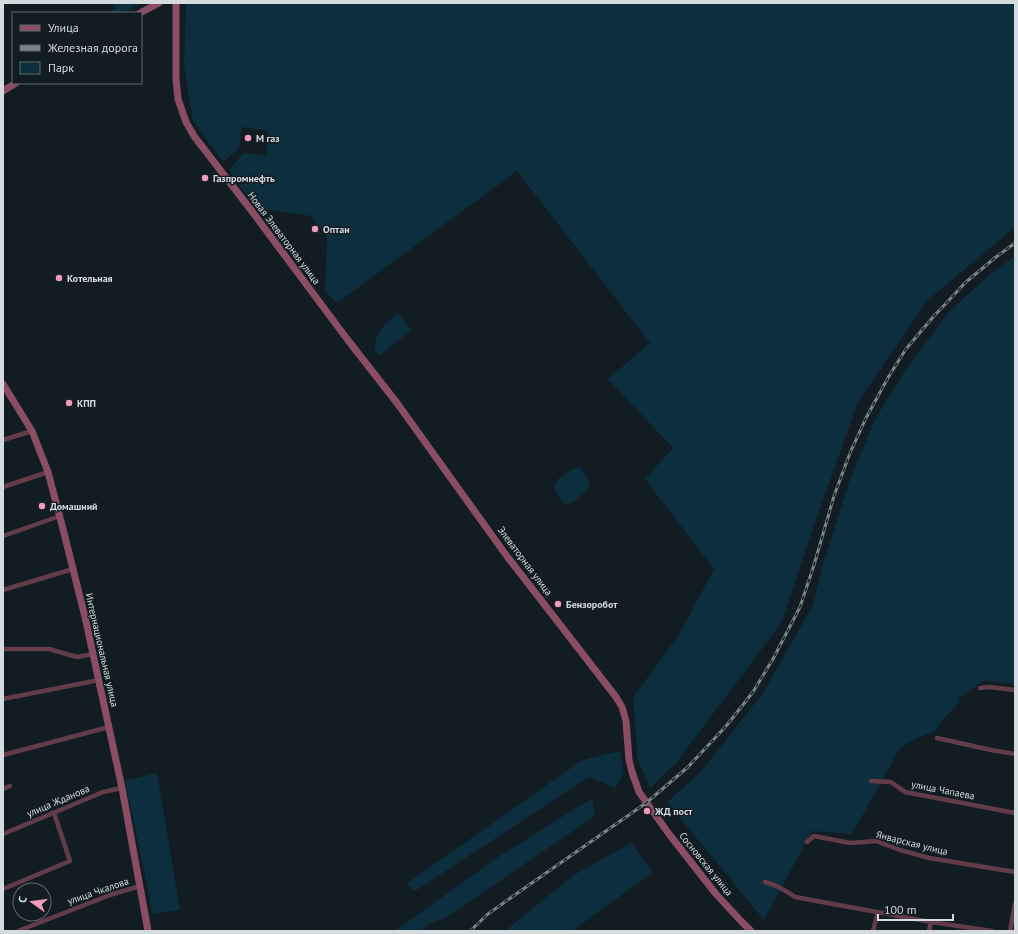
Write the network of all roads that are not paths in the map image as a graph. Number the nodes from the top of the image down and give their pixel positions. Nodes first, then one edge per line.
1 (159, 3) edge
2 (176, 3) edge
3 (142, 12) edge
4 (14, 84) edge
5 (3, 91) edge
6 (3, 384) edge
7 (397, 403) joint
8 (32, 431) junction
9 (3, 440) edge
10 (48, 472) junction
11 (3, 487) edge
12 (60, 516) junction
13 (3, 536) edge
14 (73, 569) junction
15 (3, 590) edge
16 (3, 649) edge
17 (93, 654) junction
18 (99, 680) junction
19 (980, 688) dead end
20 (1015, 690) edge
21 (3, 699) edge
22 (109, 727) junction
23 (937, 738) dead end
24 (1015, 754) edge
25 (3, 755) edge
26 (871, 781) dead end
27 (10, 786) dead end
28 (122, 788) junction
29 (3, 789) edge
30 (647, 805) joint
31 (54, 813) junction
32 (1015, 813) edge
33 (3, 834) edge
34 (807, 842) dead end
35 (1015, 872) edge
36 (765, 882) dead end
37 (140, 886) junction
38 (3, 889) edge
39 (1015, 904) edge
40 (878, 912) junction
41 (931, 922) junction
42 (18, 931) edge
43 (148, 931) edge
44 (751, 931) edge
45 (873, 931) edge
46 (930, 931) edge
47 (992, 931) edge
48 (1010, 931) edge

1 - 3 main road
2 - 7 main road, Новая Элеваторная улица
4 - 5 main road
6 - 8 main road, Интернациональная улица
7 - 30 main road, Элеваторная улица
8 - 9 street
8 - 10 main road, Интернациональная улица
10 - 11 street
10 - 12 main road, Интернациональная улица
12 - 13 street
12 - 14 main road, Интернациональная улица
14 - 15 street
14 - 17 main road, Интернациональная улица
16 - 17 street
17 - 18 main road, Интернациональная улица
18 - 21 street
18 - 22 main road, Интернациональная улица
19 - 20 street
22 - 25 street
22 - 28 main road, Интернациональная улица
23 - 24 street
26 - 32 street, улица Чапаева
27 - 29 street
28 - 31 street, улица Жданова
28 - 37 main road, Интернациональная улица
30 - 44 main road, Сосновская улица
31 - 33 street, улица Жданова
31 - 38 street
34 - 35 street, Январская улица
36 - 40 street
37 - 42 street, улица Чкалова
37 - 43 main road, Интернациональная улица
39 - 48 street
40 - 41 street
40 - 45 street
41 - 46 street
41 - 47 street

